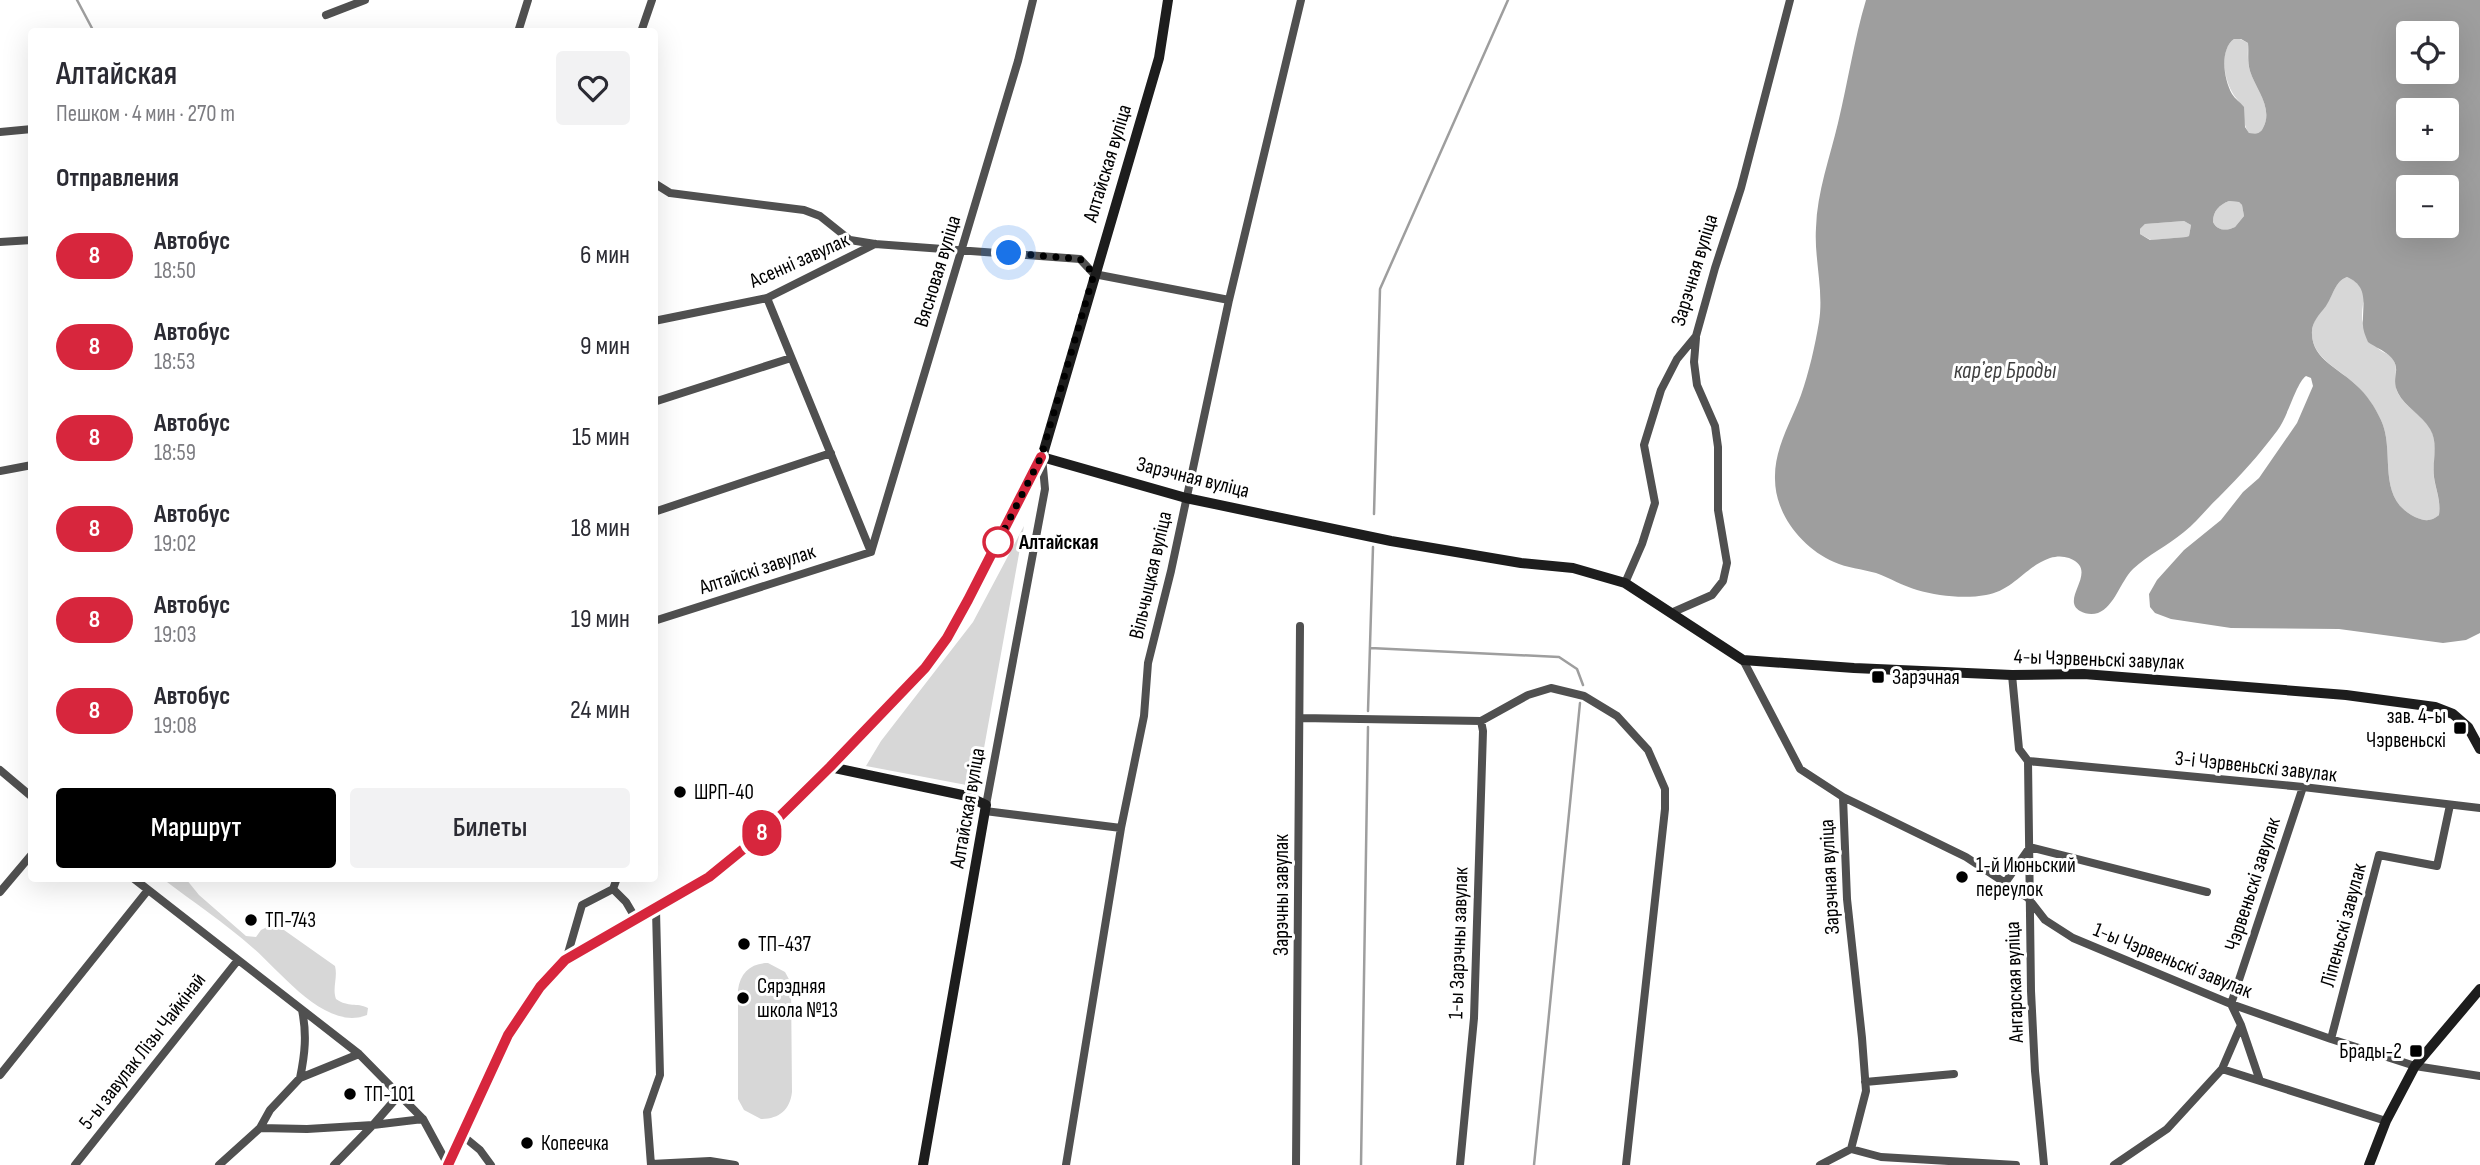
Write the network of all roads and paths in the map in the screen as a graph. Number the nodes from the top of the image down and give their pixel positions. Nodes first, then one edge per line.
1 (365, 0) edge
2 (528, 0) edge
3 (652, 0) edge
4 (1033, 0) edge
5 (1168, 0) edge
6 (1301, 0) edge
7 (1790, 0) edge
8 (326, 15) dead end
9 (519, 28) edge
10 (642, 28) edge
11 (28, 129) edge
12 (0, 132) edge
13 (658, 186) edge
14 (28, 240) edge
15 (0, 242) edge
16 (875, 244) junction
17 (962, 249) junction
18 (1094, 274) junction
19 (767, 298) junction
20 (1229, 300) junction
21 (658, 320) edge
22 (1696, 336) junction
23 (791, 358) junction
24 (658, 401) edge
25 (831, 453) junction
26 (1041, 457) junction
27 (28, 466) edge
28 (0, 471) edge
29 (1186, 498) junction
30 (658, 511) edge
31 (871, 552) junction
32 (1625, 583) junction
33 (1671, 613) junction
34 (658, 620) edge
35 (1300, 625) dead end
36 (1742, 660) junction
37 (2012, 675) junction
38 (1300, 718) junction
39 (1481, 721) junction
40 (2480, 749) edge
41 (2028, 761) junction
42 (830, 767) junction
43 (0, 769) edge
44 (2303, 788) junction
45 (28, 794) edge
46 (1843, 797) junction
47 (2450, 805) junction
48 (986, 808) junction
49 (2480, 808) edge
50 (1122, 828) junction
51 (2029, 847) junction
52 (28, 859) edge
53 (138, 882) edge
54 (616, 882) edge
55 (2005, 883) junction
56 (613, 889) junction
57 (148, 890) junction
58 (0, 892) edge
59 (2207, 892) dead end
60 (2028, 898) junction
61 (656, 910) junction
62 (636, 919) junction
63 (237, 960) junction
64 (565, 960) junction
65 (2480, 989) edge
66 (2231, 1004) junction
67 (302, 1010) junction
68 (2241, 1025) junction
69 (2331, 1039) junction
70 (359, 1054) junction
71 (2415, 1066) junction
72 (2222, 1069) junction
73 (1954, 1073) dead end
74 (0, 1075) edge
75 (2480, 1076) edge
76 (300, 1078) junction
77 (2260, 1081) junction
78 (1865, 1082) junction
79 (400, 1094) junction
80 (423, 1119) junction
81 (2386, 1121) junction
82 (373, 1125) junction
83 (260, 1128) junction
84 (463, 1136) junction
85 (1850, 1149) junction
86 (651, 1164) edge
87 (75, 1165) edge
88 (219, 1165) edge
89 (334, 1165) edge
90 (448, 1165) edge
91 (491, 1165) edge
92 (735, 1165) edge
93 (923, 1165) edge
94 (1066, 1165) edge
95 (1296, 1165) edge
96 (1460, 1165) edge
97 (1626, 1165) edge
98 (1820, 1165) edge
99 (2016, 1165) edge
100 (2044, 1165) edge
101 (2114, 1165) edge
102 (2369, 1165) edge

1 - 8 street
2 - 9 street
3 - 10 street
4 - 17 street, Вясновая вуліца
5 - 18 main road, Алтайская вуліца
6 - 20 street, Вільчыцкая вуліца
7 - 22 street, Зарэчная вуліца
11 - 12 street
13 - 16 street
14 - 15 street
16 - 17 street
16 - 19 street, Асенні завулак
17 - 18 street
17 - 31 street, Вясновая вуліца
18 - 20 street
18 - 26 main road, Алтайская вуліца
19 - 21 street, Асенні завулак
19 - 23 street
20 - 29 street, Вільчыцкая вуліца
22 - 32 street, Зарэчная вуліца
22 - 33 street
23 - 24 street
23 - 25 street
25 - 30 street
25 - 31 street
26 - 29 main road, Зарэчная вуліца
26 - 42 main road, Алтайская вуліца
26 - 48 street, Алтайская вуліца
27 - 28 street
29 - 32 main road, Зарэчная вуліца
29 - 50 street, Вільчыцкая вуліца
31 - 34 street, Алтайскі завулак
32 - 33 main road, Зарэчная вуліца
33 - 36 main road, Зарэчная вуліца
35 - 38 street, Зарэчны завулак
36 - 37 main road, 4-ы Чэрвеньскі завулак
36 - 46 street, Зарэчная вуліца
37 - 40 main road, 4-ы Чэрвеньскі завулак
37 - 41 street, Ангарская вуліца
38 - 39 street
38 - 95 street, Зарэчны завулак
39 - 96 street, 1-ы Зарэчны завулак
39 - 97 street
41 - 44 street, 3-і Чэрвеньскі завулак
41 - 51 street, Ангарская вуліца
42 - 48 main road
42 - 61 main road, Алтайская вуліца
43 - 45 street
44 - 47 street, 3-і Чэрвеньскі завулак
44 - 66 street, Чэрвеньскі завулак
46 - 55 street, 1-ы Чэрвеньскі завулак
46 - 78 street, Зарэчная вуліца
47 - 49 street, 3-і Чэрвеньскі завулак
47 - 69 street, Ліпеньскі завулак
48 - 50 street
48 - 93 main road, Алтайская вуліца
50 - 94 street, Вільчыцкая вуліца
51 - 55 street
51 - 59 street
51 - 60 street, Ангарская вуліца
52 - 58 street
53 - 57 street
54 - 56 street
55 - 60 street, 1-ы Чэрвеньскі завулак
56 - 62 street
56 - 64 street
57 - 63 street
57 - 74 street
60 - 66 street, 1-ы Чэрвеньскі завулак
60 - 100 street, Ангарская вуліца
61 - 62 main road, Алтайская вуліца
61 - 86 street
62 - 64 main road, Алтайская вуліца
63 - 67 street
63 - 87 street, 5-ы завулак Лізы Чайкінай
64 - 84 main road, Алтайская вуліца
65 - 71 main road
66 - 68 street
66 - 69 street, 1-ы Чэрвеньскі завулак
67 - 70 street
67 - 76 street
68 - 72 street
68 - 77 street
69 - 71 street, 1-ы Чэрвеньскі завулак
70 - 76 street
70 - 79 street
71 - 75 street, 1-ы Чэрвеньскі завулак
71 - 81 main road
72 - 77 street
72 - 101 street
73 - 78 street
76 - 83 street
77 - 81 street
78 - 85 street, Зарэчная вуліца
79 - 80 street
79 - 82 street
80 - 82 street
80 - 90 street
81 - 102 main road
82 - 83 street
82 - 89 street
83 - 88 street
84 - 90 main road, Алтайская вуліца
84 - 91 street
85 - 98 street
85 - 99 street
86 - 92 street

